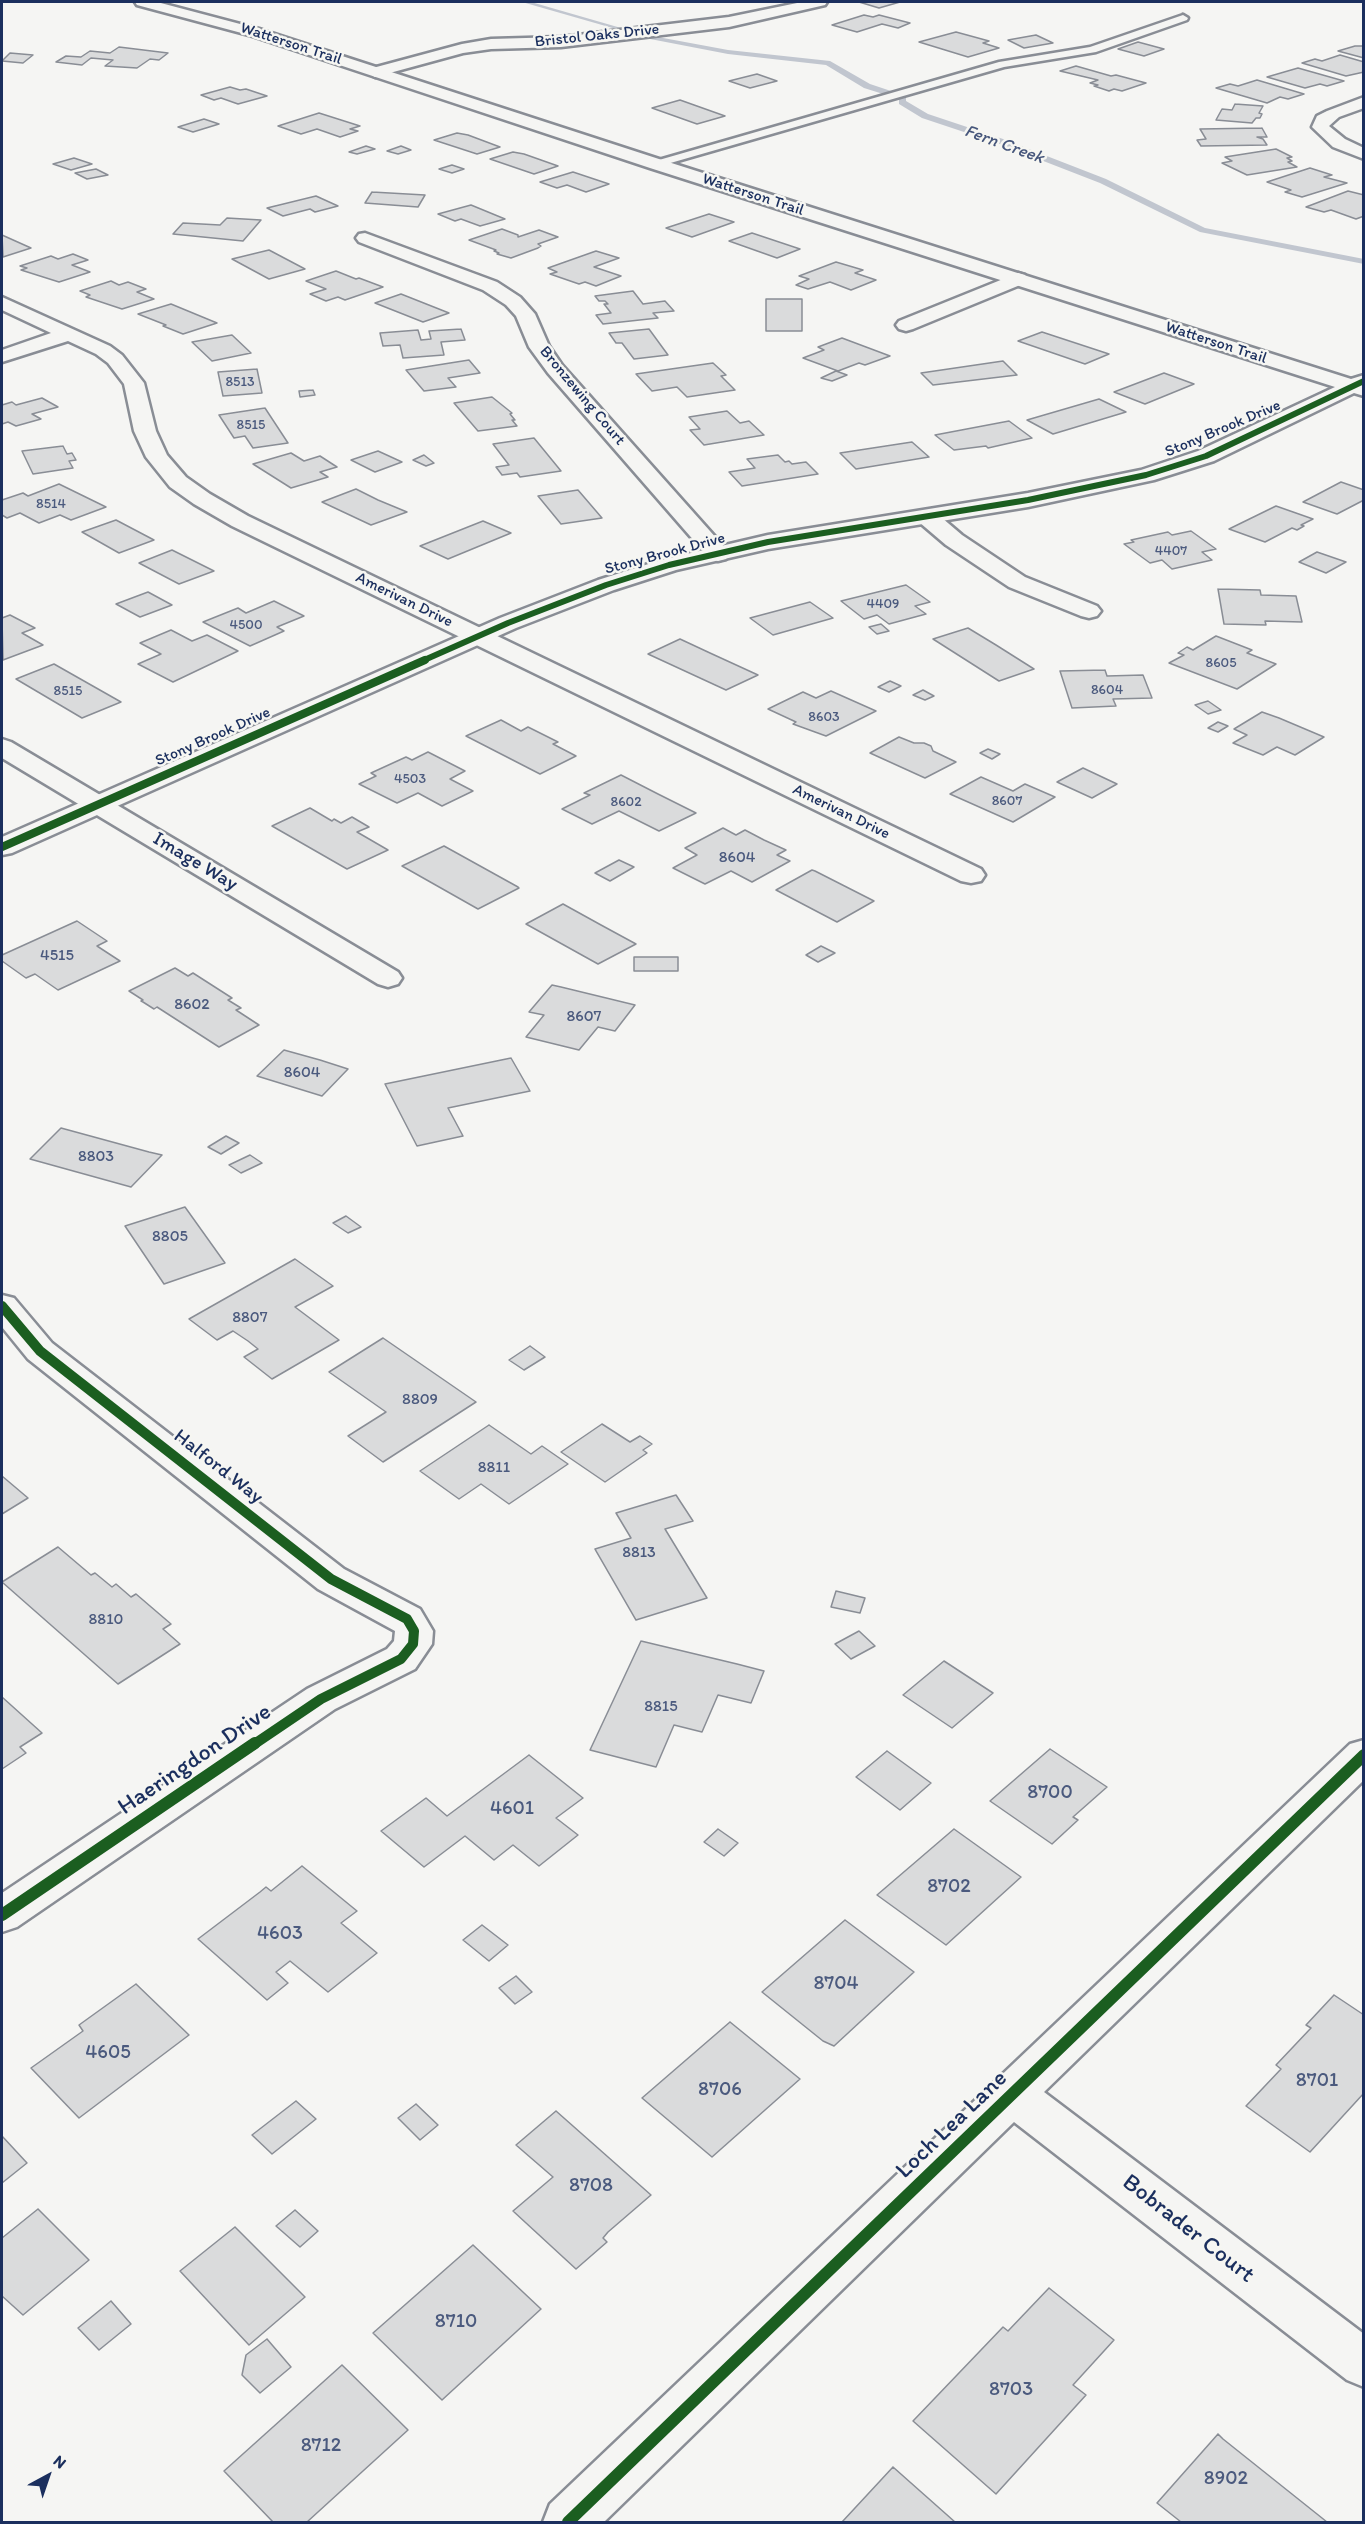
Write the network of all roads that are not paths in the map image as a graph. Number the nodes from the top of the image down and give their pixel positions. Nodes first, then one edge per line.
1 (154, 2) edge
2 (820, 2) edge
3 (1183, 18) dead end
4 (375, 72) junction
5 (1364, 102) edge
6 (1364, 154) edge
7 (656, 164) junction
8 (365, 238) dead end
9 (1018, 279) junction
10 (2, 303) edge
11 (906, 325) dead end
12 (69, 334) junction
13 (2, 356) edge
14 (1360, 386) edge
15 (927, 517) junction
16 (718, 554) junction
17 (1089, 611) dead end
18 (480, 636) junction
19 (2, 747) edge
20 (98, 804) junction
21 (2, 847) edge
22 (971, 875) dead end
23 (388, 978) dead end
24 (2, 1306) edge
25 (413, 1644) joint
26 (1364, 1755) edge
27 (2, 1915) edge
28 (1012, 2094) junction
29 (1364, 2364) edge
30 (568, 2523) edge

1 - 4 street, Watterson Trail
2 - 4 street, Bristol Oaks Drive
3 - 7 lane
4 - 7 street, Watterson Trail
5 - 6 street
7 - 9 street, Watterson Trail
8 - 16 street, Bronzewing Court
9 - 11 street
9 - 14 street, Watterson Trail
10 - 12 street, Amerivan Drive
12 - 13 street
12 - 18 street, Amerivan Drive
14 - 15 street, Stony Brook Drive
15 - 16 street, Stony Brook Drive
15 - 17 street
16 - 18 street, Stony Brook Drive
18 - 20 street, Stony Brook Drive
18 - 22 street, Amerivan Drive
19 - 20 street, Image Way
20 - 21 street, Stony Brook Drive
20 - 23 street, Image Way
24 - 25 street, Halford Way
25 - 27 street, Haeringdon Drive
26 - 28 street, Loch Lea Lane
28 - 29 street, Bobrader Court
28 - 30 street, Loch Lea Lane

